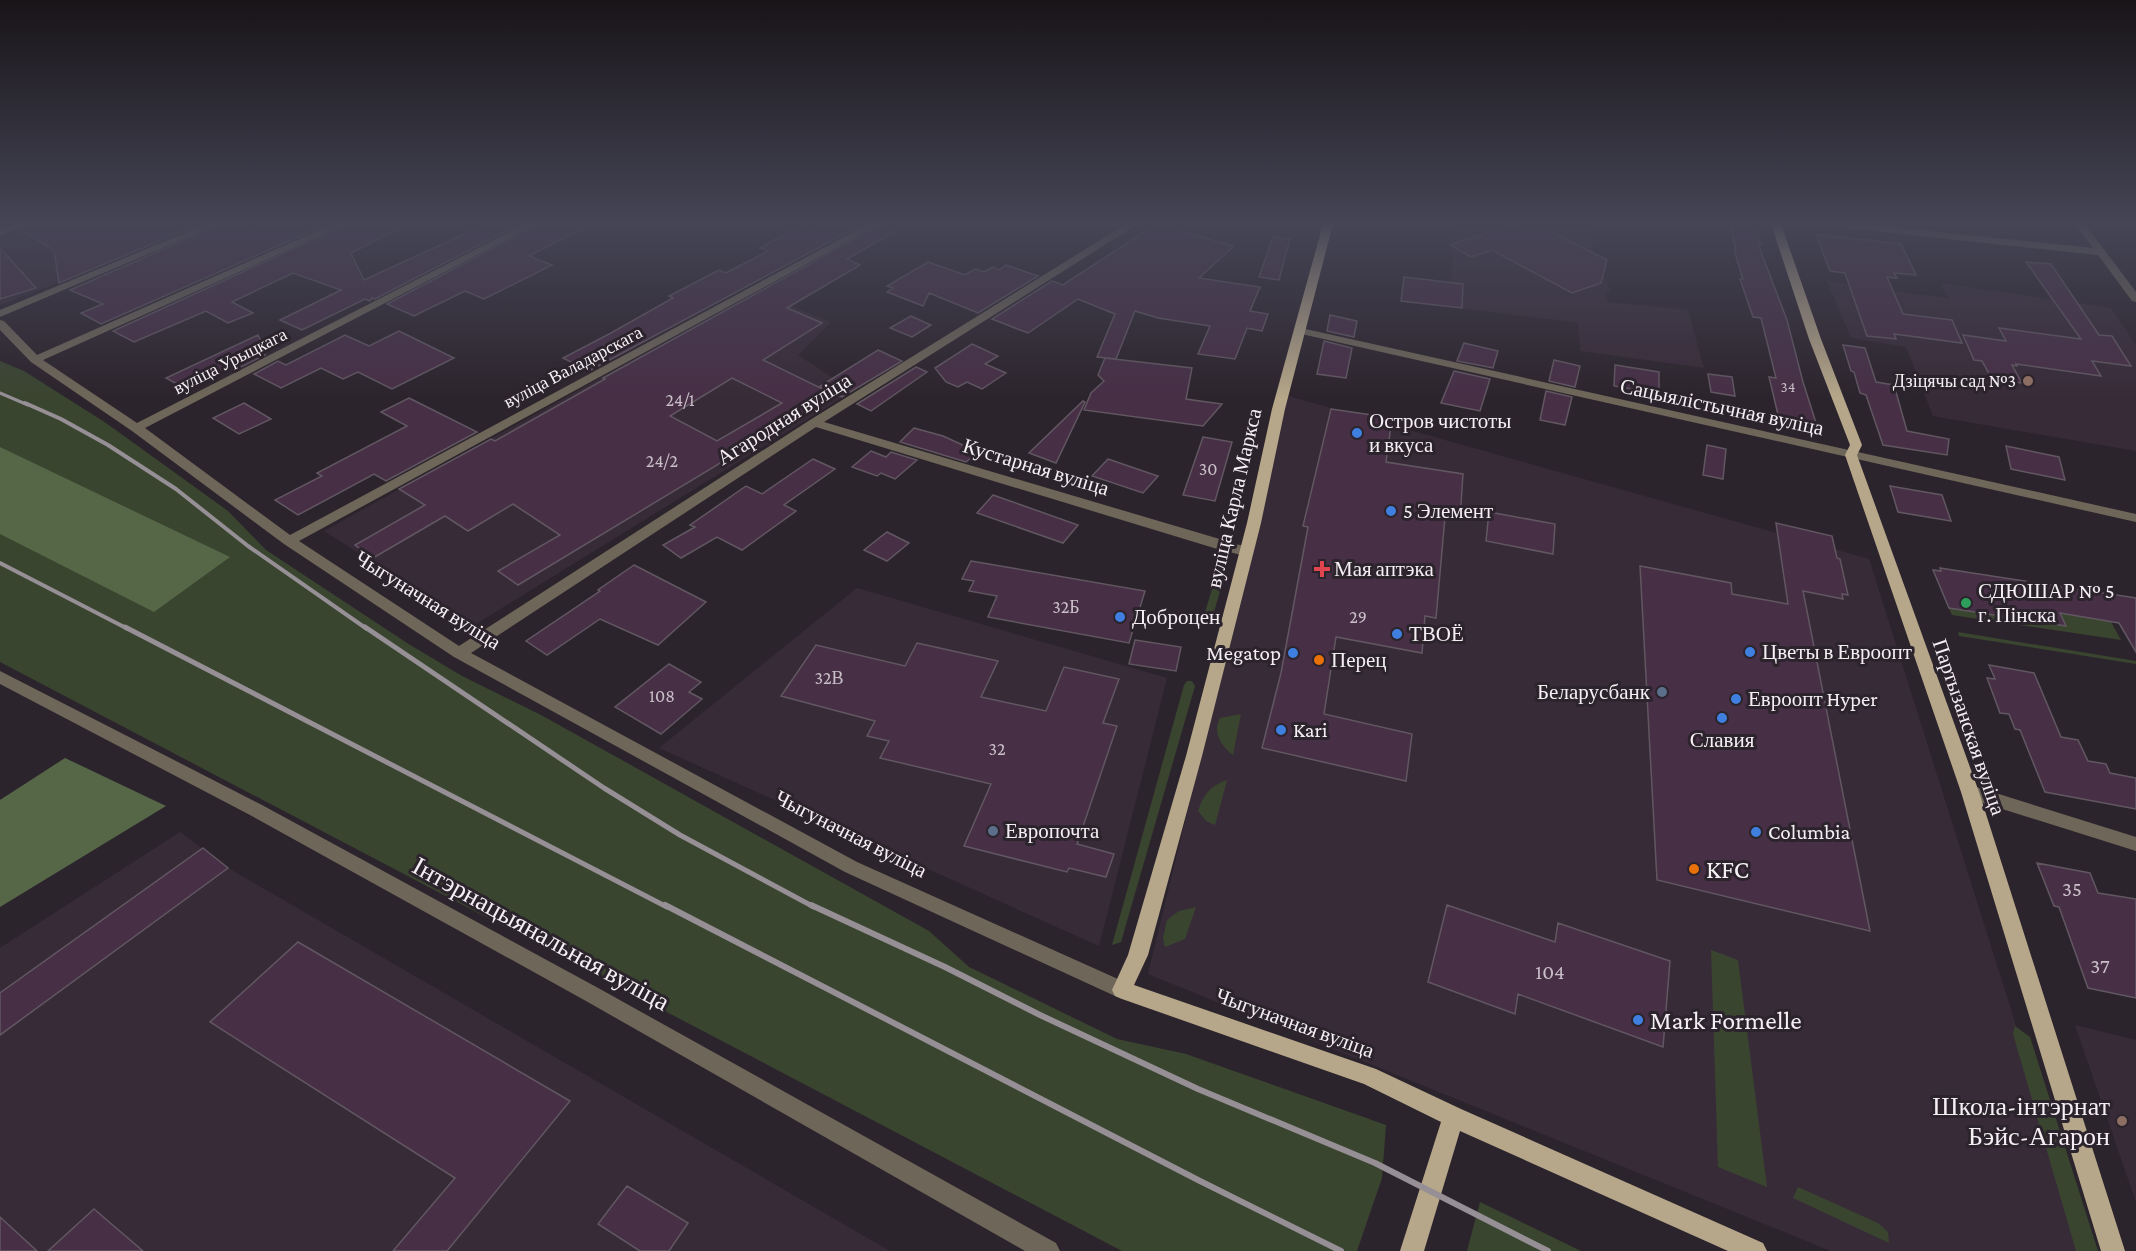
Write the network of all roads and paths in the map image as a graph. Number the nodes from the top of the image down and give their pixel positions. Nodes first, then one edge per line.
1 (75, 282) edge
2 (209, 282) edge
3 (419, 282) edge
4 (767, 282) edge
5 (1039, 282) edge
6 (1313, 282) edge
7 (1796, 282) edge
8 (2124, 282) edge
9 (2136, 299) edge
10 (0, 314) edge
11 (0, 323) edge
12 (1301, 331) junction
13 (34, 360) junction
14 (814, 423) junction
15 (136, 428) junction
16 (1851, 455) junction
17 (2136, 518) edge
18 (289, 542) junction
19 (1245, 551) junction
20 (459, 653) junction
21 (0, 677) edge
22 (1970, 792) junction
23 (2136, 844) edge
24 (1122, 990) junction
25 (1453, 1117) junction
26 (1048, 1251) edge
27 (1412, 1251) edge
28 (1755, 1251) edge
29 (2113, 1251) edge

1 - 10 street
2 - 13 street
3 - 15 street, вуліца Урыцкага
4 - 18 street, вуліца Валадарскага
5 - 14 street, Агародная вуліца
6 - 12 main road, вуліца Карла Маркса
7 - 16 main road, Партызанская вуліца
8 - 9 street
11 - 13 street, Чыгуначная вуліца
12 - 16 street, Сацыялістычная вуліца
12 - 19 main road, вуліца Карла Маркса
13 - 15 street, Чыгуначная вуліца
14 - 19 street, Кустарная вуліца
14 - 20 street, Агародная вуліца
15 - 18 street, Чыгуначная вуліца
16 - 17 street, Сацыялістычная вуліца
16 - 22 main road, Партызанская вуліца
18 - 20 street, Чыгуначная вуліца
19 - 24 main road, вуліца Карла Маркса
20 - 24 street, Чыгуначная вуліца
21 - 26 street, Інтэрнацыянальная вуліца
22 - 23 street
22 - 29 main road, Партызанская вуліца
24 - 25 main road, Чыгуначная вуліца
25 - 27 main road
25 - 28 main road, Чыгуначная вуліца

